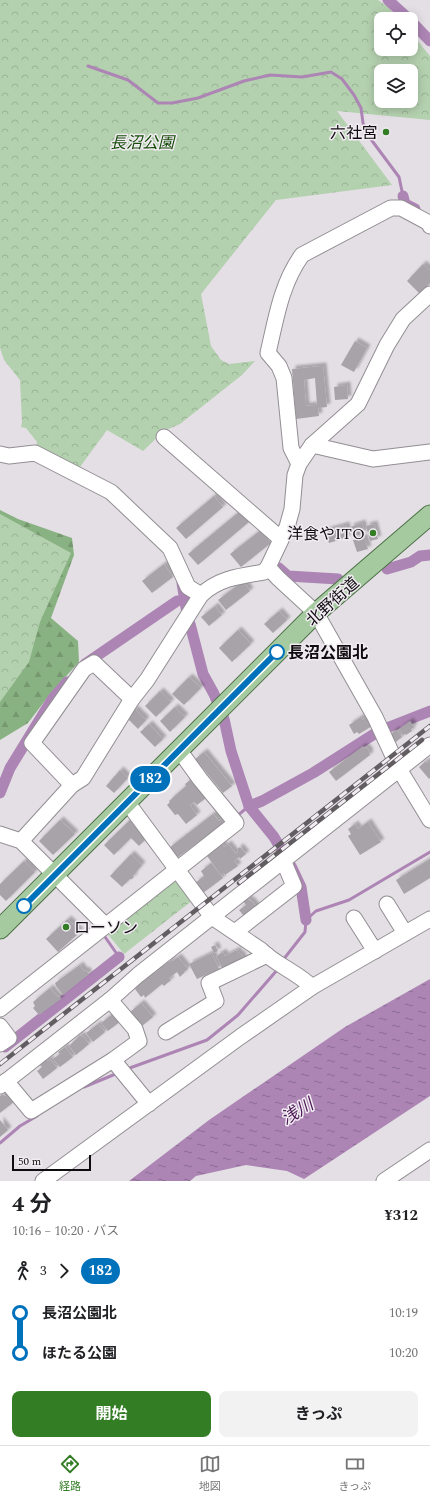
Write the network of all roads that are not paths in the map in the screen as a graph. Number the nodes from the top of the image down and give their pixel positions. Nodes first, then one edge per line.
1 (430, 226) edge
2 (430, 294) edge
3 (164, 436) dead end
4 (312, 445) junction
5 (430, 452) edge
6 (0, 454) edge
7 (299, 464) junction
8 (430, 515) edge
9 (281, 539) junction
10 (268, 567) junction
11 (201, 596) junction
12 (316, 614) junction
13 (132, 699) junction
14 (430, 744) edge
15 (179, 750) junction
16 (400, 769) junction
17 (72, 785) junction
18 (127, 802) junction
19 (430, 820) edge
20 (0, 834) edge
21 (21, 841) junction
22 (283, 860) junction
23 (177, 870) junction
24 (55, 874) junction
25 (387, 904) dead end
26 (212, 917) junction
27 (354, 918) dead end
28 (430, 919) edge
29 (106, 926) junction
30 (0, 929) edge
31 (235, 932) junction
32 (405, 933) junction
33 (375, 951) junction
34 (267, 955) junction
35 (312, 987) junction
36 (110, 1000) junction
37 (0, 1009) edge
38 (0, 1026) edge
39 (166, 1032) dead end
40 (0, 1044) edge
41 (113, 1060) junction
42 (3, 1083) edge
43 (149, 1104) junction
44 (430, 1150) edge
45 (43, 1181) edge
46 (384, 1181) edge

1 - 7 street
2 - 4 street
3 - 9 street
4 - 5 street
4 - 7 street
6 - 11 street
7 - 9 street
8 - 12 main road, 北野街道
9 - 10 street
10 - 11 street
10 - 12 street
11 - 13 street
12 - 15 main road, 北野街道
12 - 16 street
13 - 17 street
13 - 17 street
14 - 16 street
15 - 18 main road, 北野街道
15 - 23 street
16 - 19 street
16 - 22 street
17 - 21 street
18 - 23 street
18 - 24 main road, 北野街道
20 - 21 street
21 - 24 street
22 - 26 street
22 - 31 street
23 - 26 street
23 - 29 street
24 - 29 street
24 - 30 main road, 北野街道
25 - 32 street
26 - 31 street
26 - 36 street
27 - 33 street
28 - 32 street
29 - 37 street
31 - 34 street
32 - 33 street
33 - 35 street
34 - 35 street
34 - 39 street
35 - 43 street
36 - 41 street
36 - 42 street
38 - 40 street
41 - 42 street
41 - 43 street
43 - 45 street
44 - 46 street

